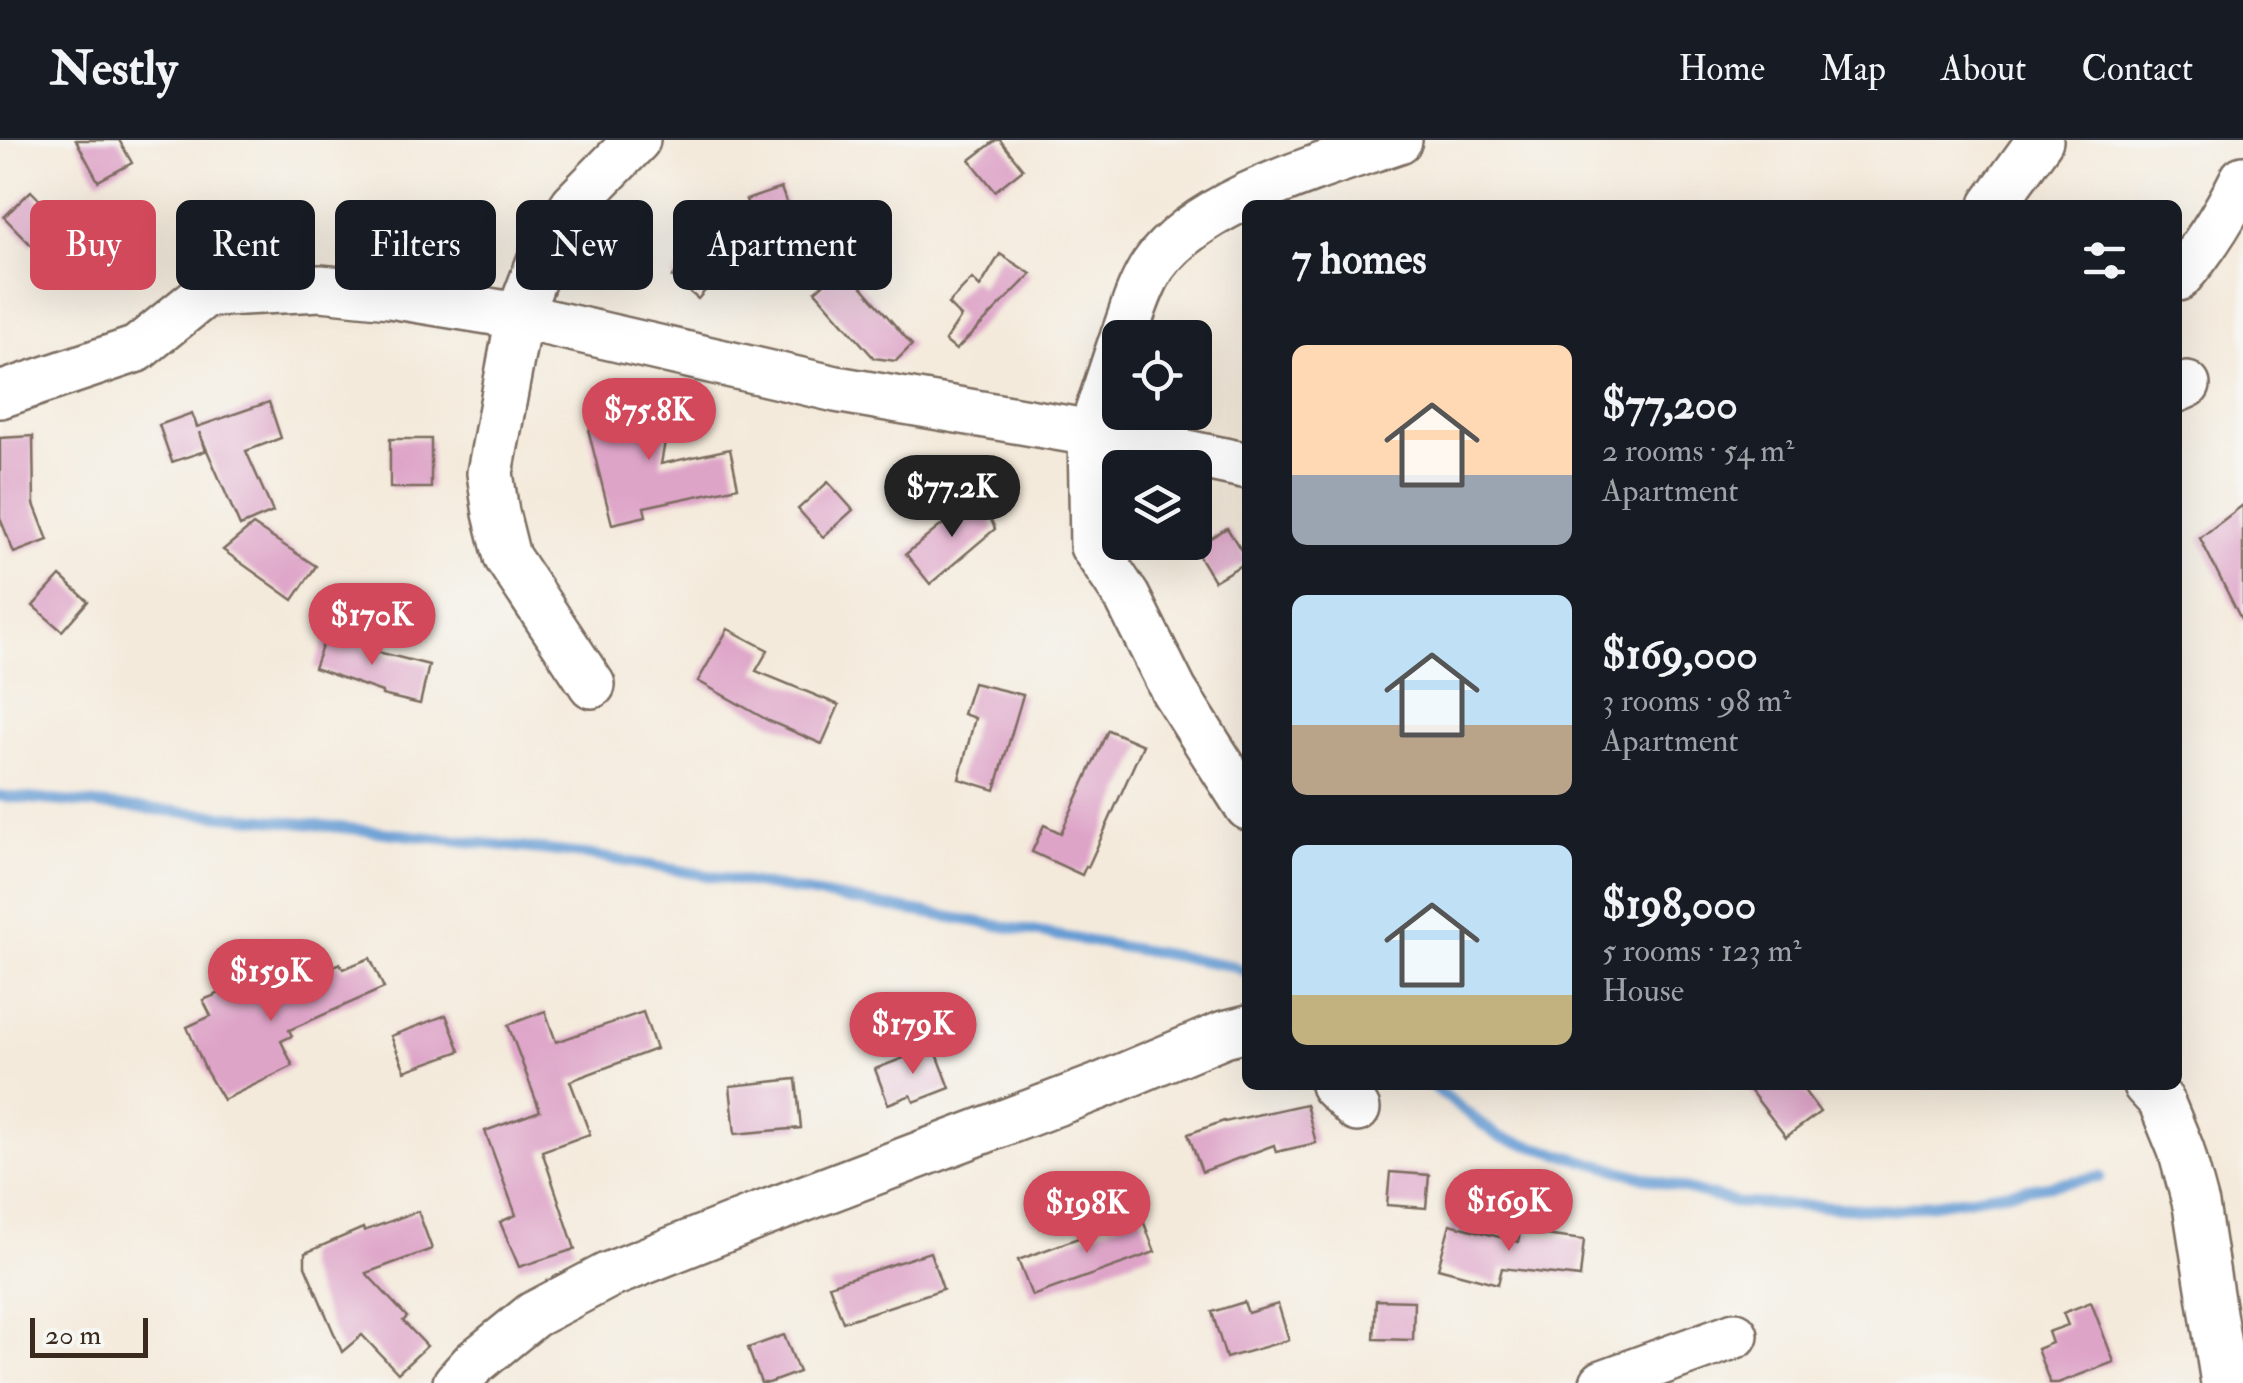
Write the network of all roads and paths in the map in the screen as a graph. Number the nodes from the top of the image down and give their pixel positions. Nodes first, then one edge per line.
1 (637, 140) edge
2 (1398, 140) edge
3 (2040, 140) edge
4 (2243, 179) edge
5 (1997, 200) edge
6 (2182, 274) edge
7 (519, 316) junction
8 (1130, 320) edge
9 (0, 395) edge
10 (1102, 402) edge
11 (1092, 433) junction
12 (1242, 465) edge
13 (592, 686) dead end
14 (1242, 798) edge
15 (1242, 1030) edge
16 (2151, 1090) edge
17 (1735, 1335) dead end
18 (456, 1383) edge
19 (1603, 1383) edge
20 (2224, 1383) edge

1 - 7 street
2 - 8 street
3 - 5 street
4 - 6 street
7 - 9 street
7 - 11 street
7 - 13 street
10 - 11 street
11 - 12 street
11 - 14 street
15 - 18 street
16 - 20 street
17 - 19 street

